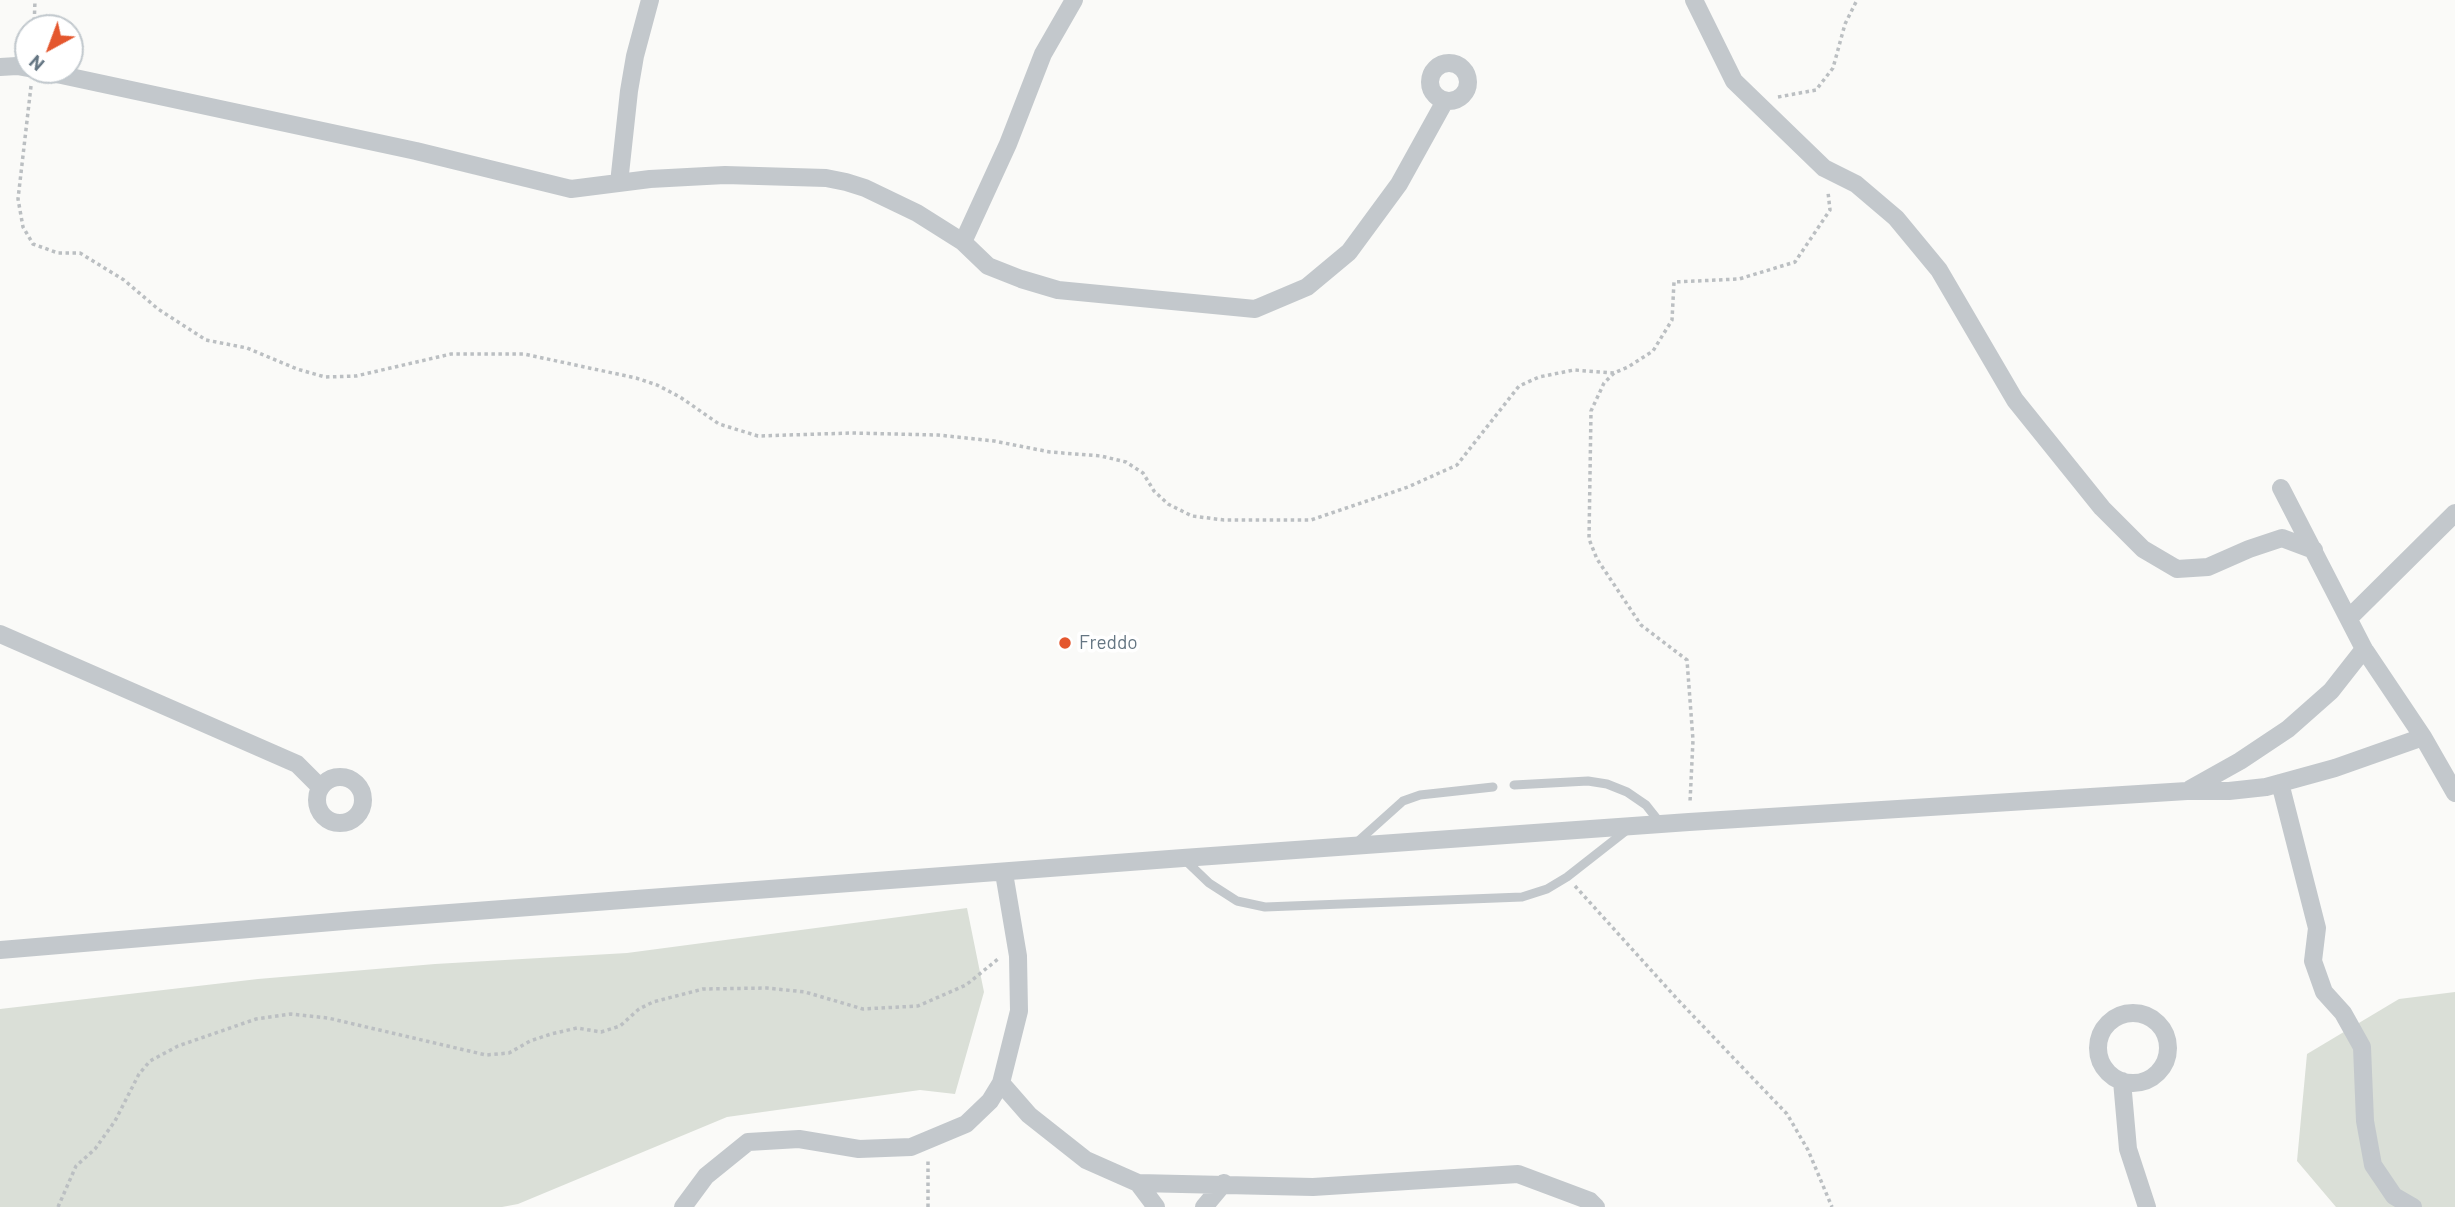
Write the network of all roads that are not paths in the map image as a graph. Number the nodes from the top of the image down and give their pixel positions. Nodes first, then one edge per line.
1 (650, 0) edge
2 (1074, 0) edge
3 (1694, 0) edge
4 (82, 84) edge
5 (1445, 100) dead end
6 (619, 183) junction
7 (964, 242) junction
8 (2281, 488) dead end
9 (2455, 513) edge
10 (2314, 550) junction
11 (2349, 618) junction
12 (0, 634) edge
13 (2364, 649) junction
14 (2423, 737) junction
15 (2280, 783) junction
16 (1514, 785) dead end
17 (320, 787) dead end
18 (1493, 787) dead end
19 (2187, 791) junction
20 (2455, 793) edge
21 (1661, 824) junction
22 (1633, 826) junction
23 (1354, 846) junction
24 (1183, 858) junction
25 (1004, 873) junction
26 (0, 950) edge
27 (2122, 1082) dead end
28 (1001, 1083) junction
29 (1138, 1183) junction
30 (1224, 1183) junction
31 (683, 1207) edge
32 (1156, 1207) edge
33 (1204, 1207) edge
34 (1596, 1207) edge
35 (2147, 1207) edge
36 (2413, 1207) edge

1 - 6 street
2 - 7 street
3 - 10 street
4 - 6 street
5 - 7 street
6 - 7 street
8 - 10 street
9 - 11 street
10 - 11 street
11 - 13 street
12 - 17 street
13 - 14 street
13 - 19 street
14 - 15 street
14 - 20 street
15 - 19 street
15 - 36 street
16 - 21 lane
18 - 23 lane
19 - 21 street
21 - 22 street
22 - 23 street
22 - 24 lane
23 - 24 street
24 - 25 street
25 - 26 street
25 - 28 street
27 - 35 street
28 - 29 street
28 - 31 street
29 - 30 street
29 - 32 street
30 - 33 street
30 - 34 street

